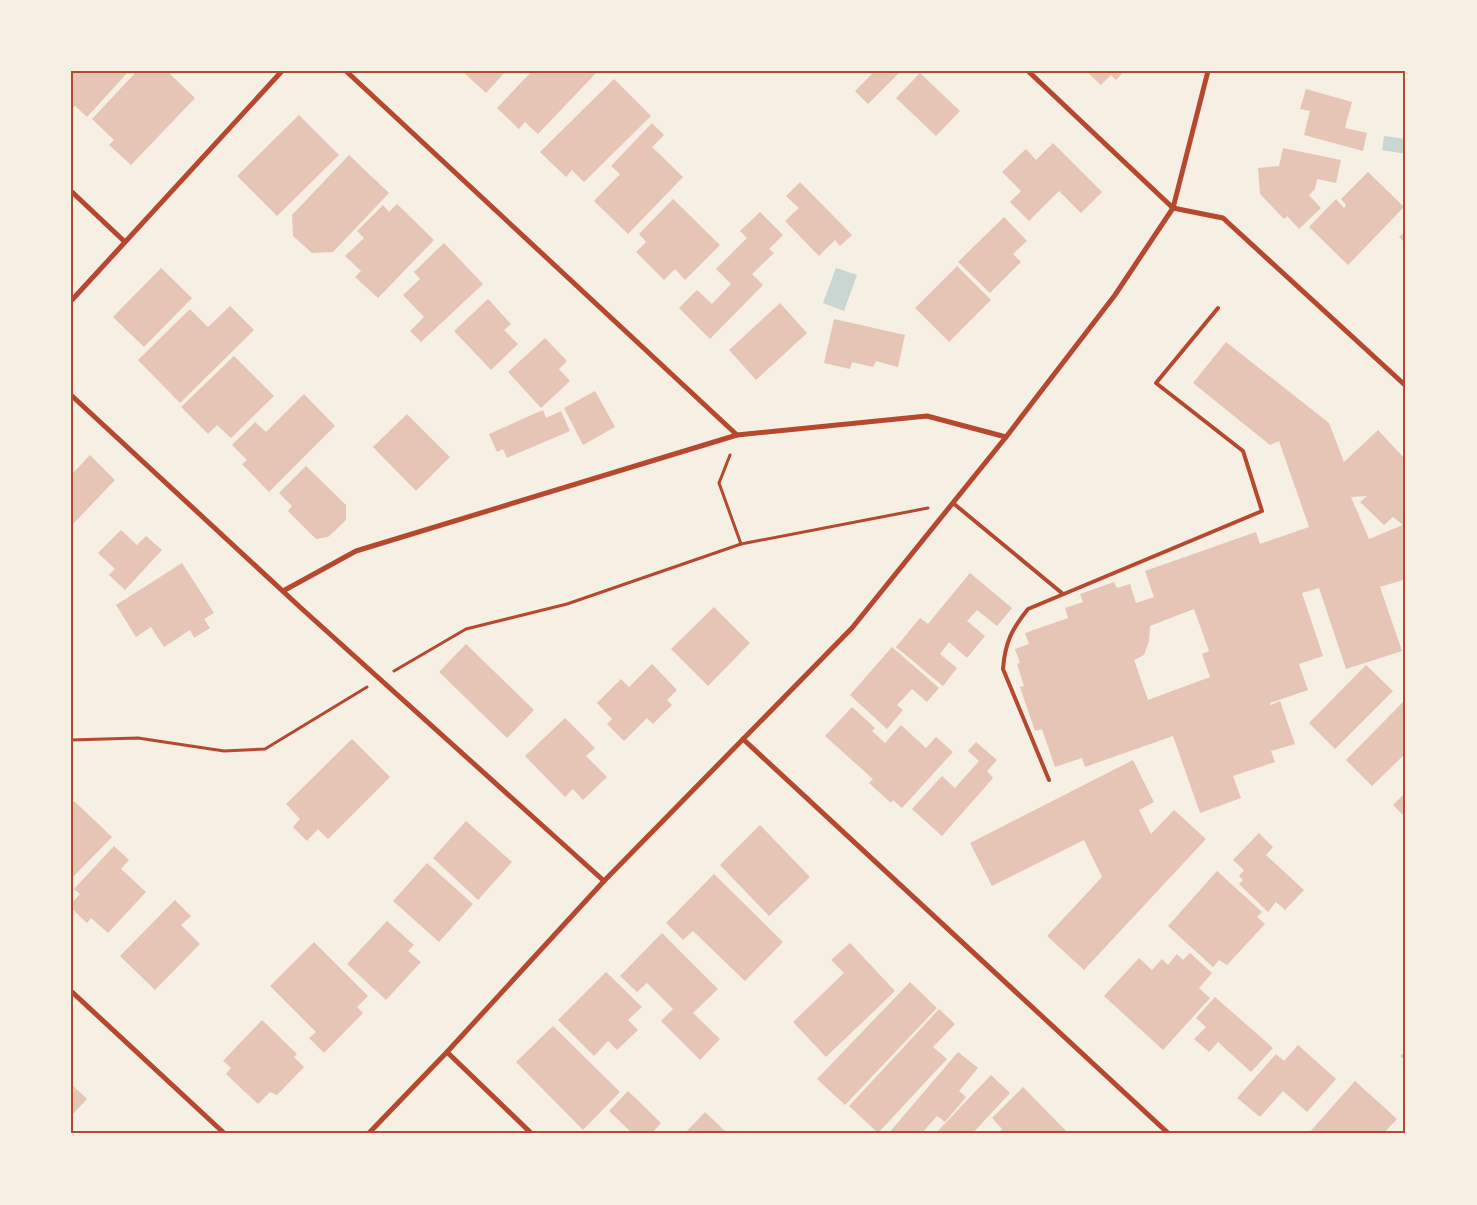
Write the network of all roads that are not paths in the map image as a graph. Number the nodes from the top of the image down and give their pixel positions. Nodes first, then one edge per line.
1 (282, 71) edge
2 (346, 71) edge
3 (1028, 71) edge
4 (1208, 71) edge
5 (71, 191) edge
6 (1173, 208) junction
7 (125, 242) junction
8 (71, 301) edge
9 (1218, 308) dead end
10 (1406, 386) edge
11 (71, 395) edge
12 (737, 435) junction
13 (1006, 437) junction
14 (952, 503) junction
15 (283, 590) junction
16 (1063, 594) junction
17 (743, 739) junction
18 (1049, 780) dead end
19 (604, 881) junction
20 (71, 991) edge
21 (447, 1052) junction
22 (225, 1134) edge
23 (368, 1134) edge
24 (532, 1134) edge
25 (1170, 1134) edge

1 - 7 street
2 - 12 street
3 - 6 street
4 - 6 street
5 - 7 street
6 - 10 street
6 - 13 street
7 - 8 street
9 - 16 lane
11 - 15 street
12 - 13 street
12 - 15 street
13 - 14 street
14 - 16 lane
14 - 17 street
15 - 19 street
16 - 18 lane
17 - 19 street
17 - 25 street
19 - 21 street
20 - 22 street
21 - 23 street
21 - 24 street

